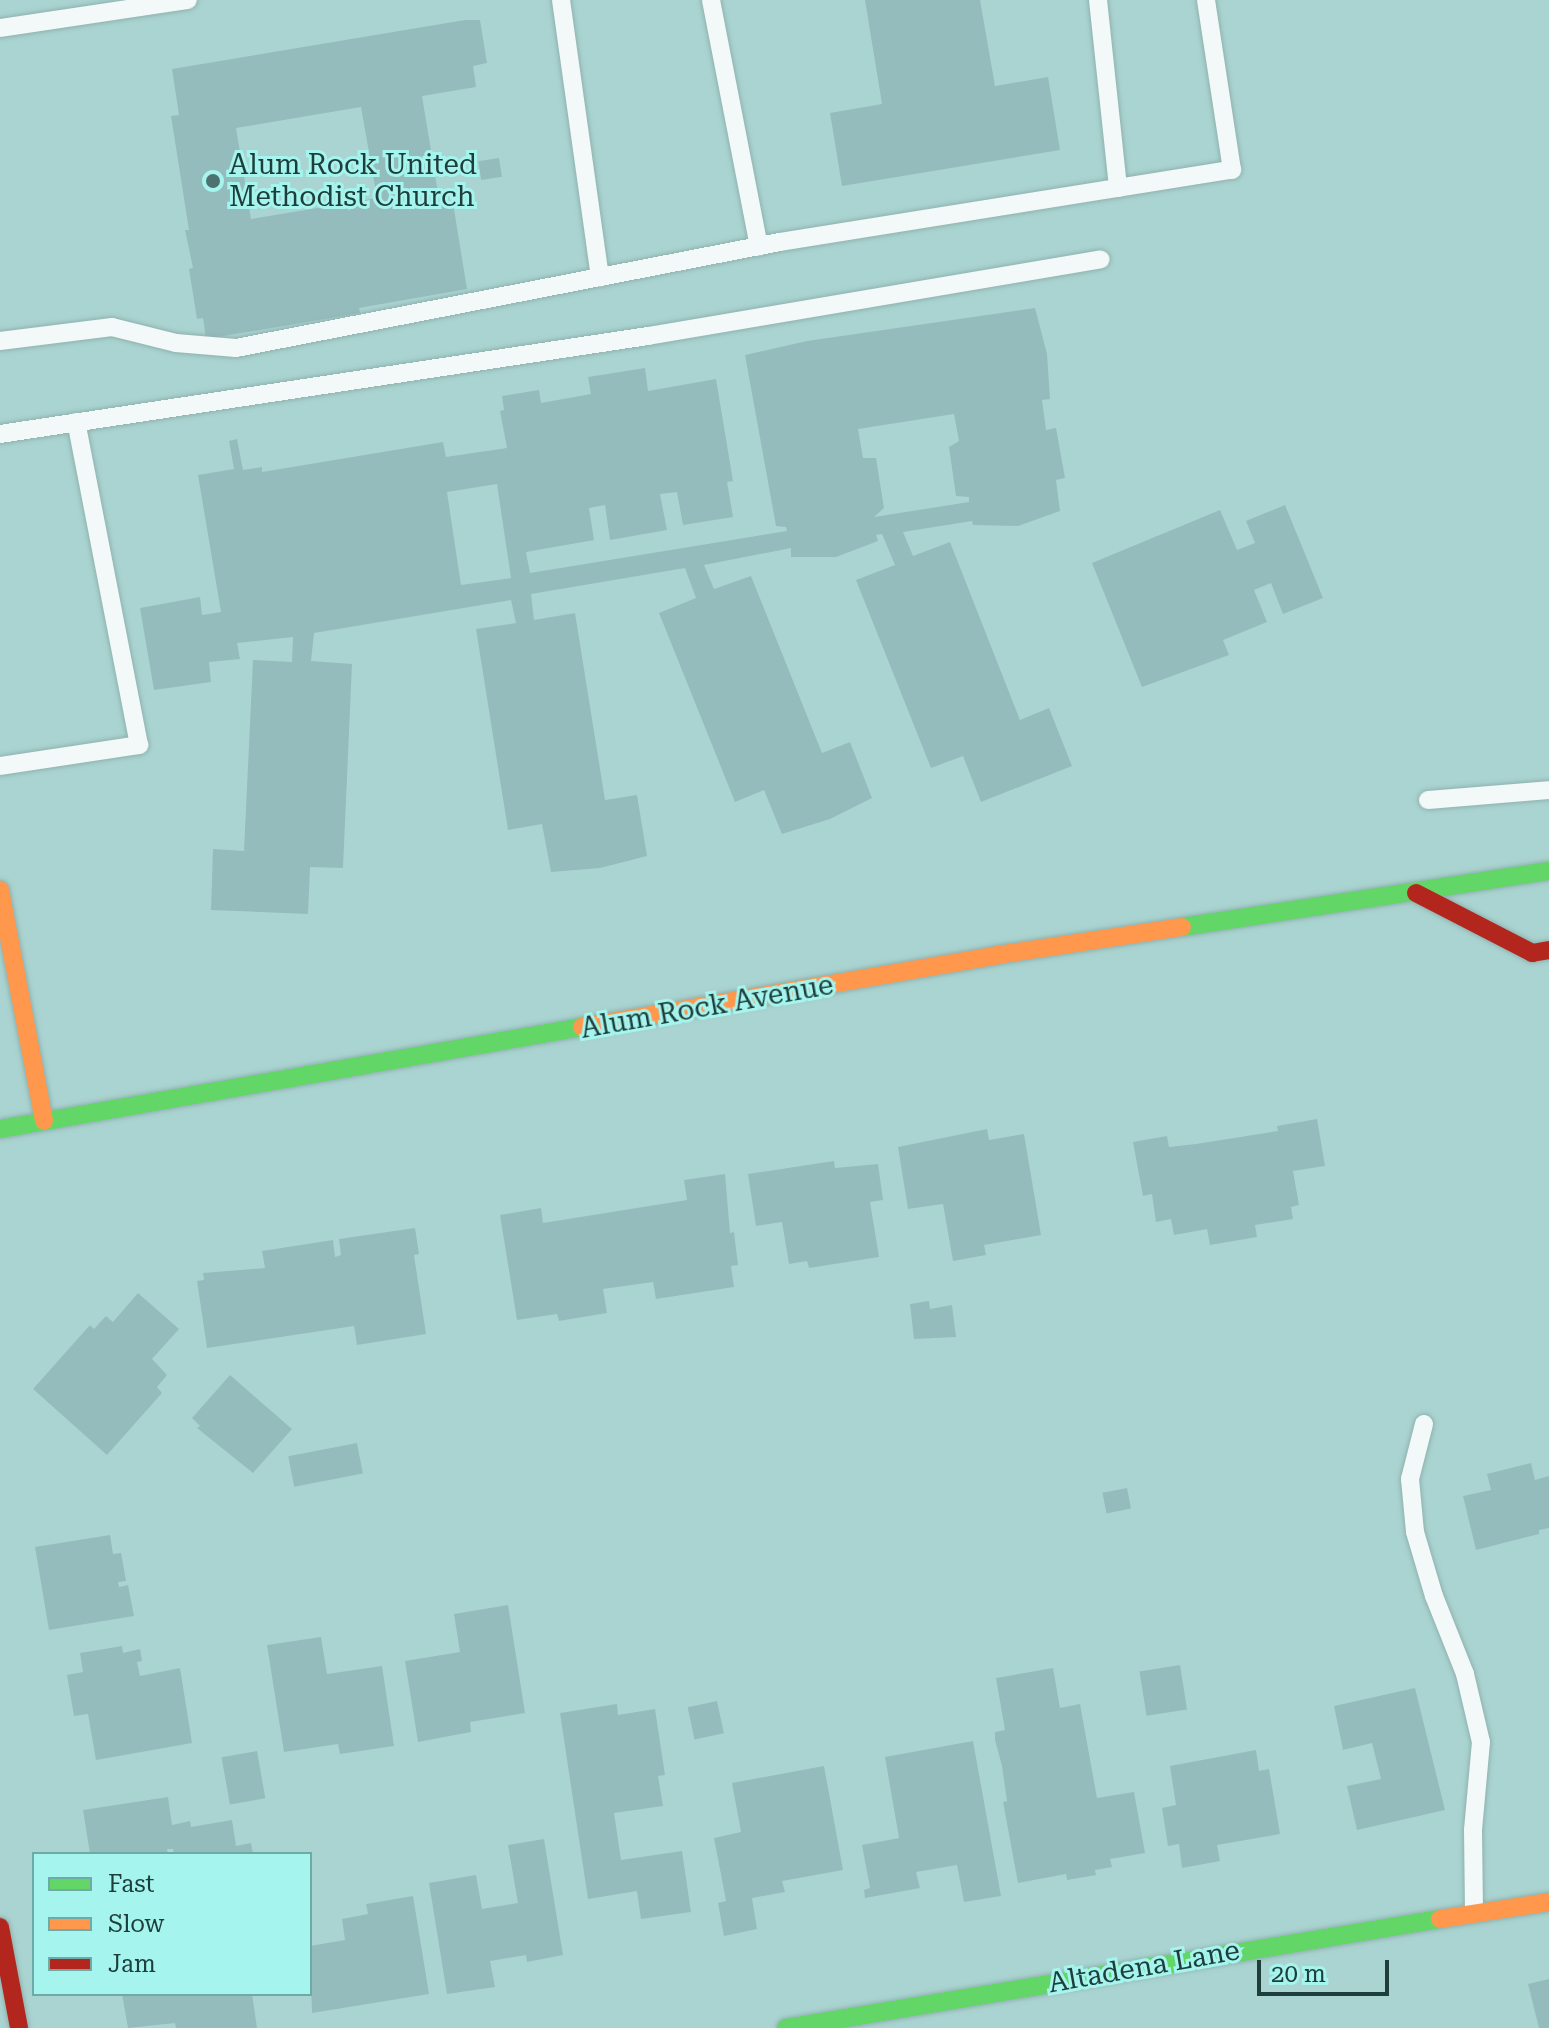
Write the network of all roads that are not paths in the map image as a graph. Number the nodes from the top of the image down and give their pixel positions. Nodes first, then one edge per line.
1 (188, 0) edge
2 (561, 0) edge
3 (711, 0) edge
4 (1098, 0) edge
5 (1206, 0) edge
6 (0, 28) edge
7 (1118, 188) junction
8 (759, 246) junction
9 (1101, 259) dead end
10 (600, 277) junction
11 (0, 341) edge
12 (76, 422) junction
13 (0, 434) edge
14 (0, 766) edge
15 (1549, 790) edge
16 (1428, 800) dead end
17 (1549, 871) edge
18 (0, 890) edge
19 (1416, 893) junction
20 (1549, 950) edge
21 (44, 1121) junction
22 (0, 1129) edge
23 (1424, 1424) dead end
24 (1549, 1902) edge
25 (1474, 1913) junction
26 (0, 1927) edge
27 (19, 2028) edge
28 (786, 2028) edge

1 - 6 lane
2 - 10 lane
3 - 8 lane
4 - 7 lane
5 - 7 lane
7 - 8 lane
8 - 10 lane
9 - 12 lane
10 - 11 lane
12 - 13 lane
12 - 14 lane
15 - 16 lane
17 - 19 main road, Alum Rock Avenue
18 - 21 main road
19 - 20 main road
19 - 21 main road, Alum Rock Avenue
21 - 22 main road, Alum Rock Avenue
23 - 25 lane
24 - 25 main road, Altadena Lane
25 - 28 main road, Altadena Lane
26 - 27 main road

